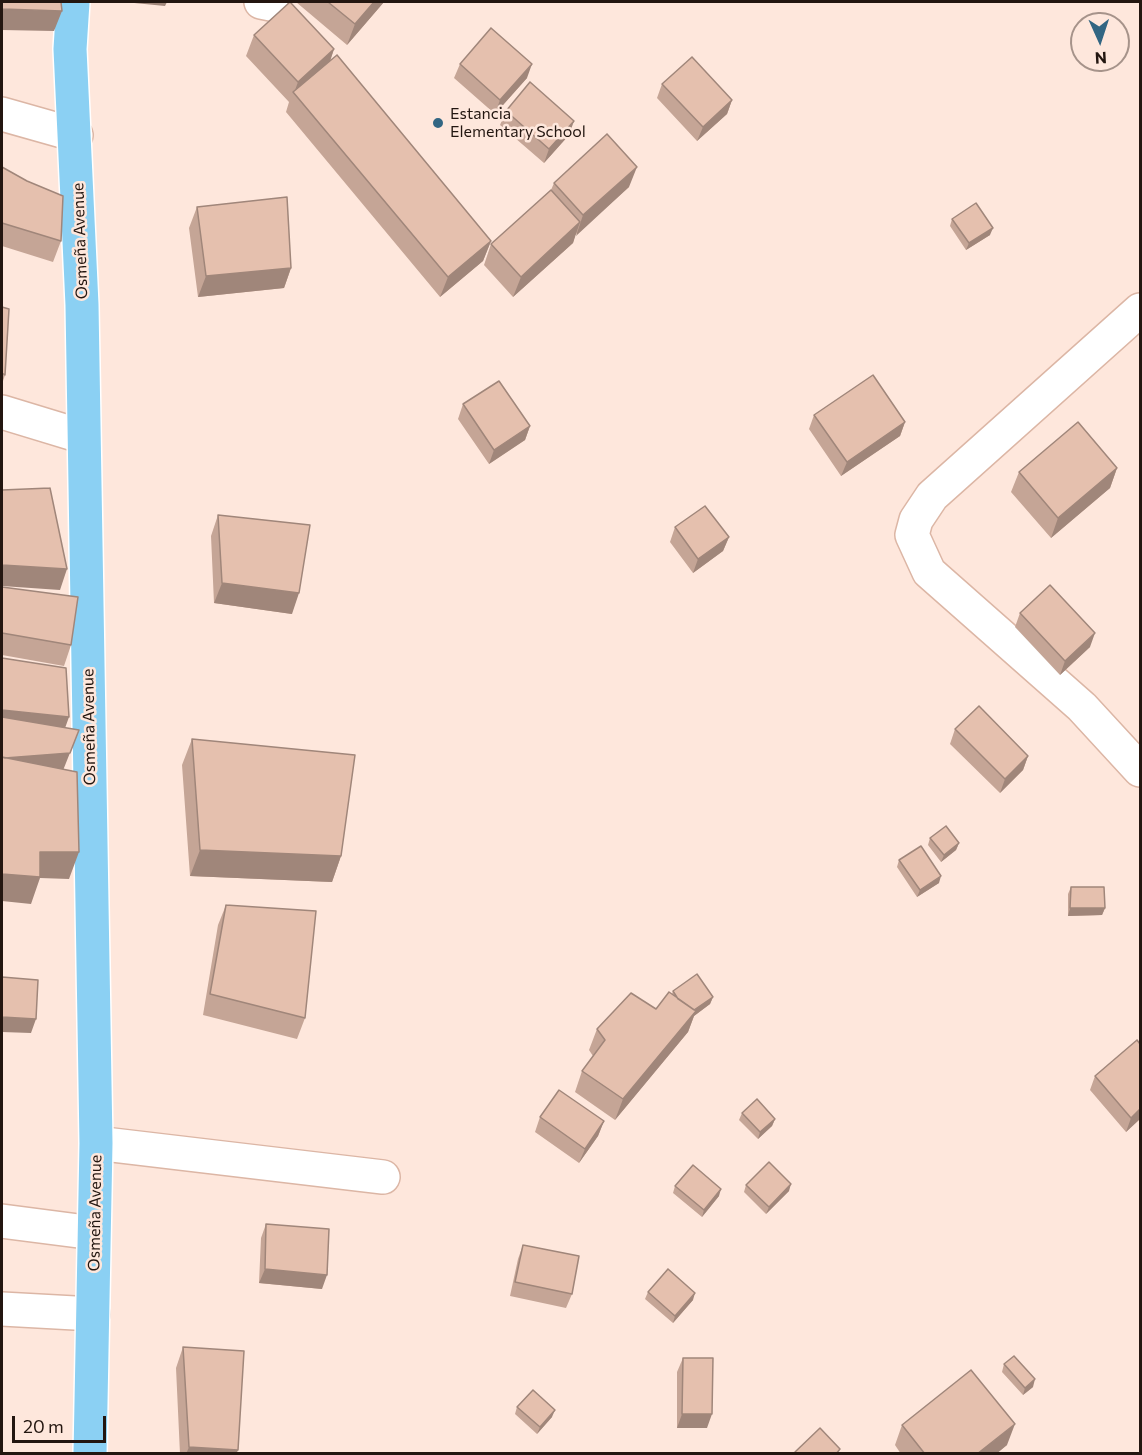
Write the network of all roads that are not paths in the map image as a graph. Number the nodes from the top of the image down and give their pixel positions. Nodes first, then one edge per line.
1 (73, 2) edge
2 (2, 114) edge
3 (76, 135) junction
4 (1140, 310) edge
5 (2, 412) edge
6 (84, 437) junction
7 (1140, 770) edge
8 (96, 1143) junction
9 (383, 1177) dead end
10 (2, 1221) edge
11 (94, 1233) junction
12 (2, 1309) edge
13 (93, 1314) junction
14 (90, 1454) edge

1 - 3 main road, Osmeña Avenue
2 - 3 street
3 - 6 main road, Osmeña Avenue
4 - 7 street
5 - 6 street
6 - 8 main road, Osmeña Avenue
8 - 9 street
8 - 11 main road, Osmeña Avenue
10 - 11 street
11 - 13 main road, Osmeña Avenue
12 - 13 street
13 - 14 main road, Osmeña Avenue

